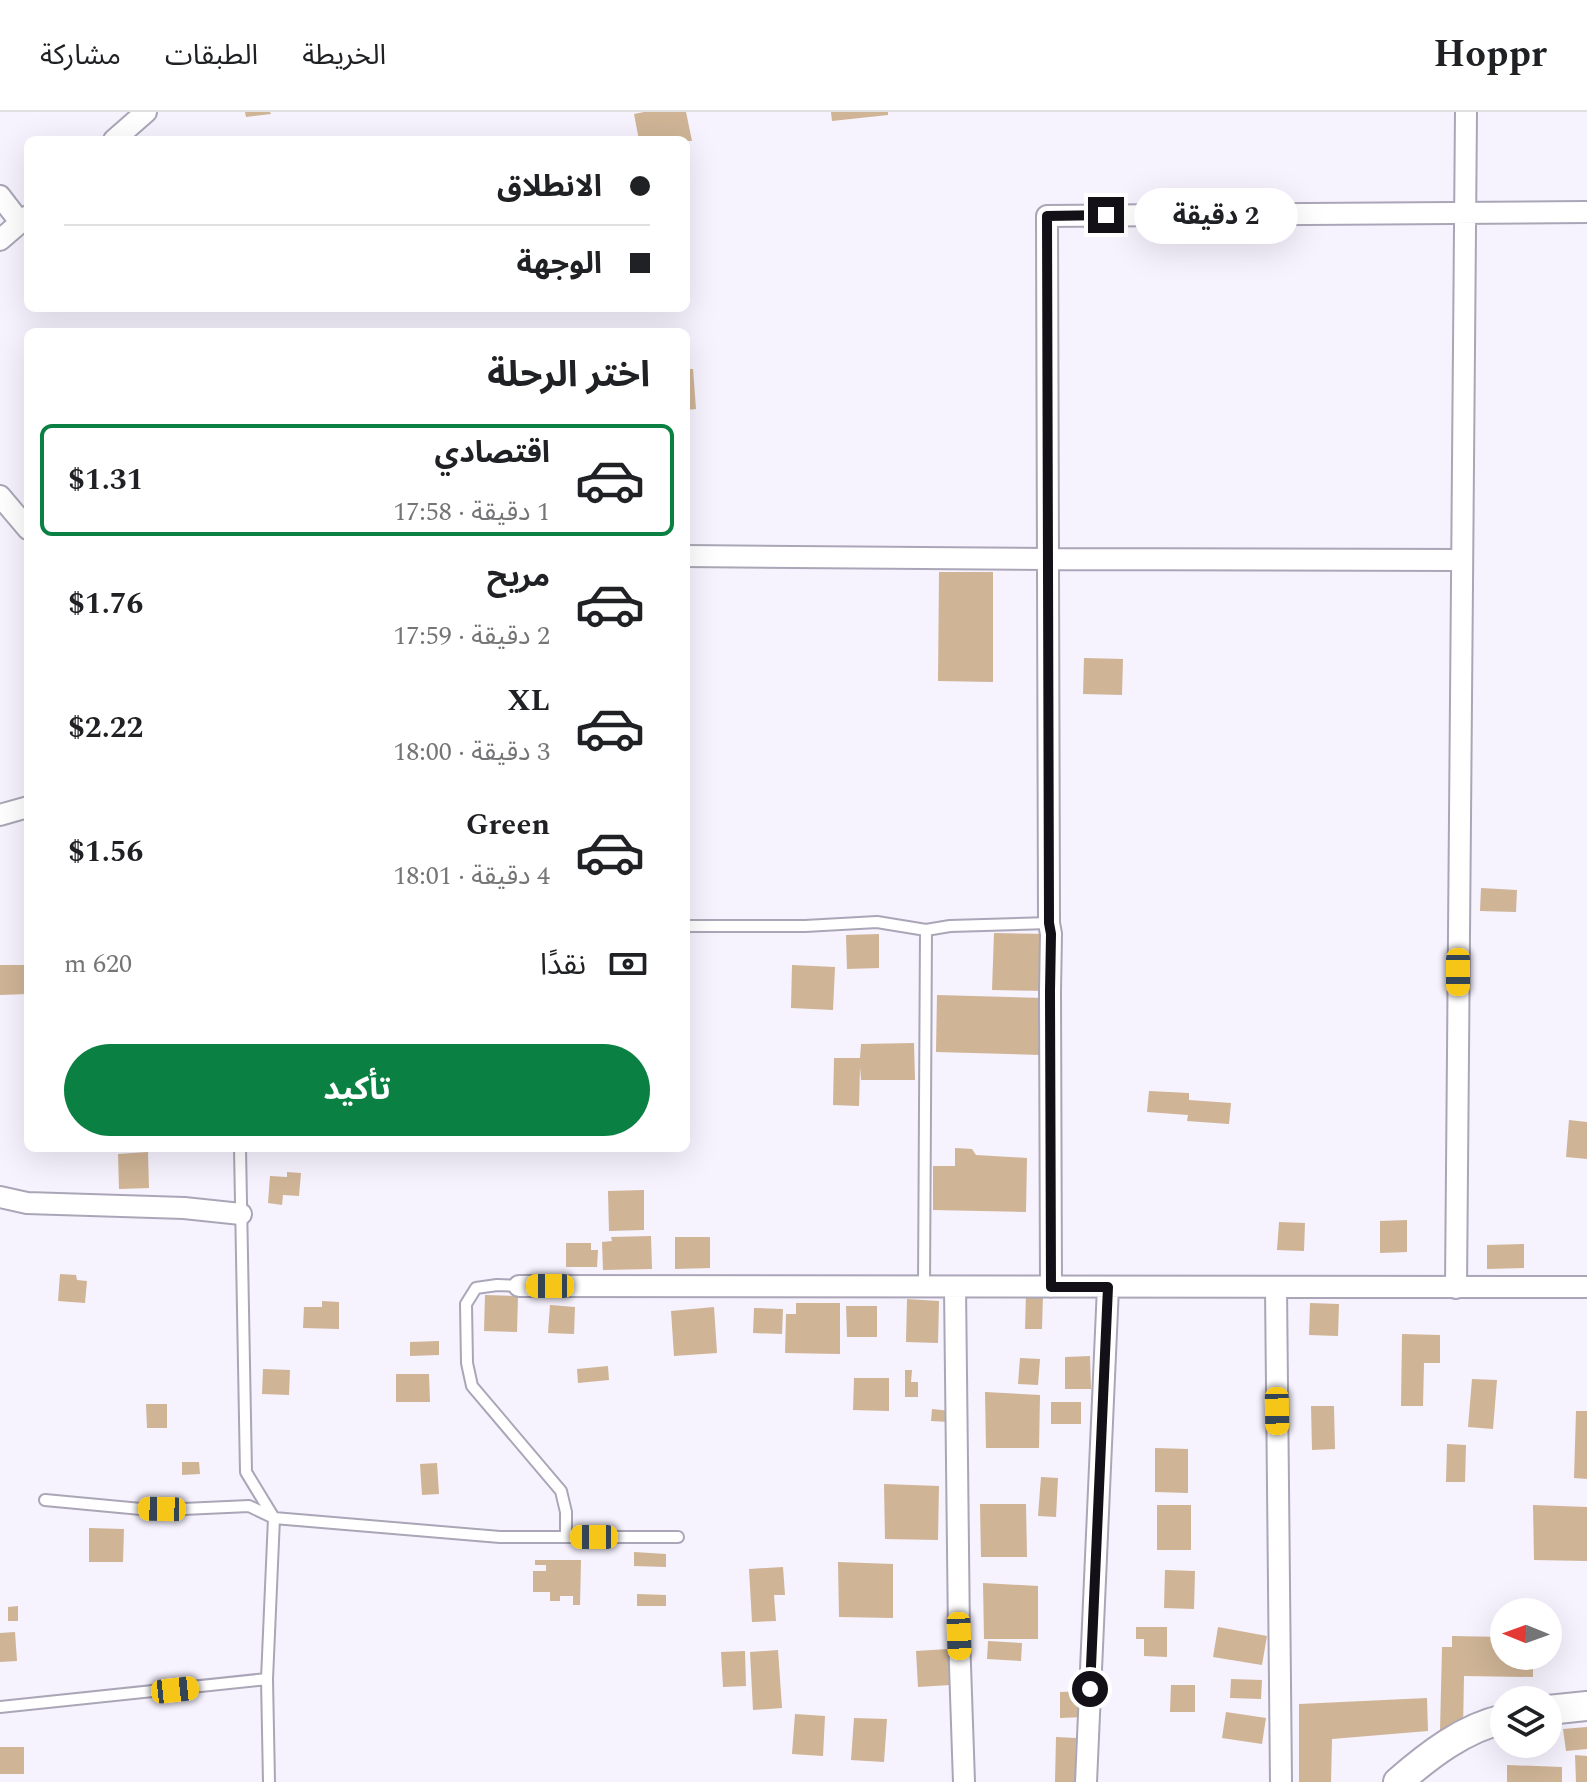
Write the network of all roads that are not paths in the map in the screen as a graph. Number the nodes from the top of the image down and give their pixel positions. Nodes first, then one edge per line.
1 (146, 112) edge
2 (1466, 112) edge
3 (119, 136) edge
4 (0, 196) edge
5 (1587, 212) edge
6 (1465, 213) junction
7 (24, 219) edge
8 (0, 240) edge
9 (0, 496) edge
10 (24, 524) edge
11 (690, 556) edge
12 (1048, 559) junction
13 (1462, 560) junction
14 (24, 808) edge
15 (0, 815) edge
16 (1049, 923) junction
17 (690, 926) edge
18 (926, 930) junction
19 (240, 1152) edge
20 (0, 1197) edge
21 (241, 1214) junction
22 (519, 1286) joint
23 (924, 1287) junction
24 (955, 1287) junction
25 (1051, 1287) junction
26 (1108, 1287) junction
27 (1587, 1287) edge
28 (1276, 1288) junction
29 (1456, 1288) junction
30 (45, 1500) dead end
31 (274, 1518) junction
32 (566, 1537) junction
33 (678, 1537) dead end
34 (267, 1679) junction
35 (1587, 1706) edge
36 (0, 1707) edge
37 (1562, 1709) edge
38 (1490, 1723) edge
39 (269, 1782) edge
40 (964, 1782) edge
41 (1086, 1782) edge
42 (1281, 1782) edge
43 (1398, 1782) edge

1 - 3 street
2 - 6 street
4 - 7 street
5 - 6 street
6 - 12 street
6 - 13 street
7 - 8 street
9 - 10 street
11 - 12 street
12 - 13 street
12 - 16 street
13 - 29 street
14 - 15 street
16 - 18 lane
16 - 25 street
17 - 18 lane
18 - 23 lane
19 - 21 lane
20 - 21 street
21 - 31 lane
22 - 23 street
22 - 32 lane
23 - 24 street
24 - 25 street
24 - 40 street
25 - 26 street
26 - 28 street
26 - 41 street
27 - 29 street
28 - 29 street
28 - 42 street
30 - 31 lane
31 - 32 lane
31 - 34 lane
32 - 33 lane
34 - 36 lane
34 - 39 lane
35 - 37 street
38 - 43 street

